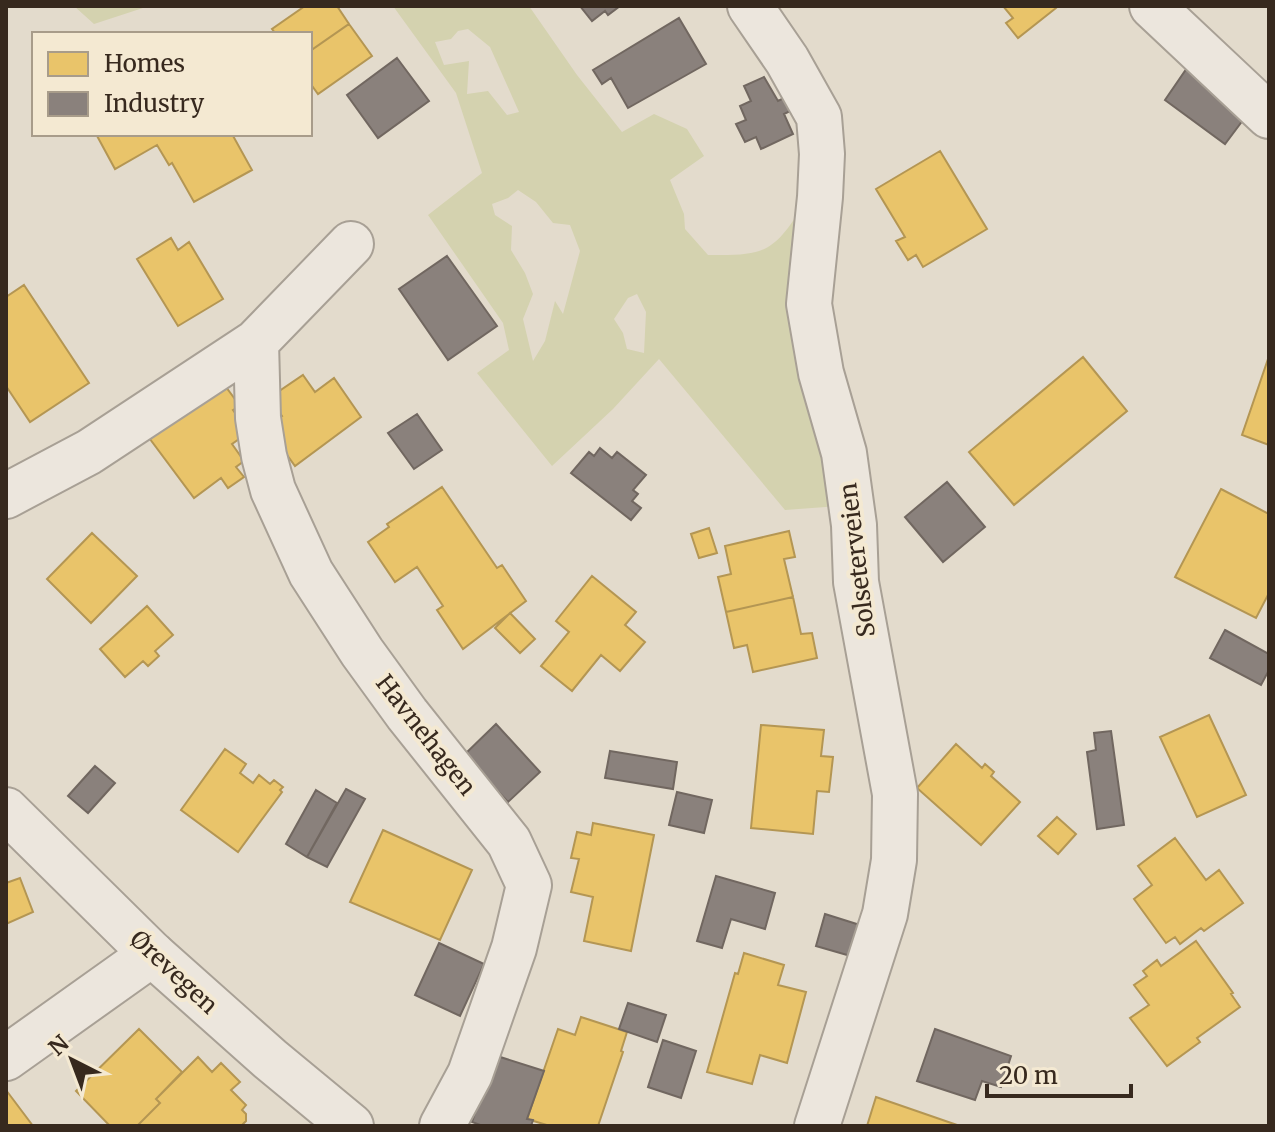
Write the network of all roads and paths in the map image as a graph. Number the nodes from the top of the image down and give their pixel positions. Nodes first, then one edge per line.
1 (750, 6) edge
2 (1152, 6) edge
3 (1269, 116) edge
4 (351, 244) dead end
5 (256, 342) junction
6 (6, 496) edge
7 (6, 810) edge
8 (152, 954) junction
9 (6, 1058) edge
10 (351, 1126) edge
11 (442, 1126) edge
12 (817, 1126) edge

1 - 12 street, Solseterveien
2 - 3 street
4 - 5 street
5 - 6 street
5 - 11 street, Havnehagen
7 - 8 street, Ørevegen
8 - 9 street
8 - 10 street, Ørevegen

